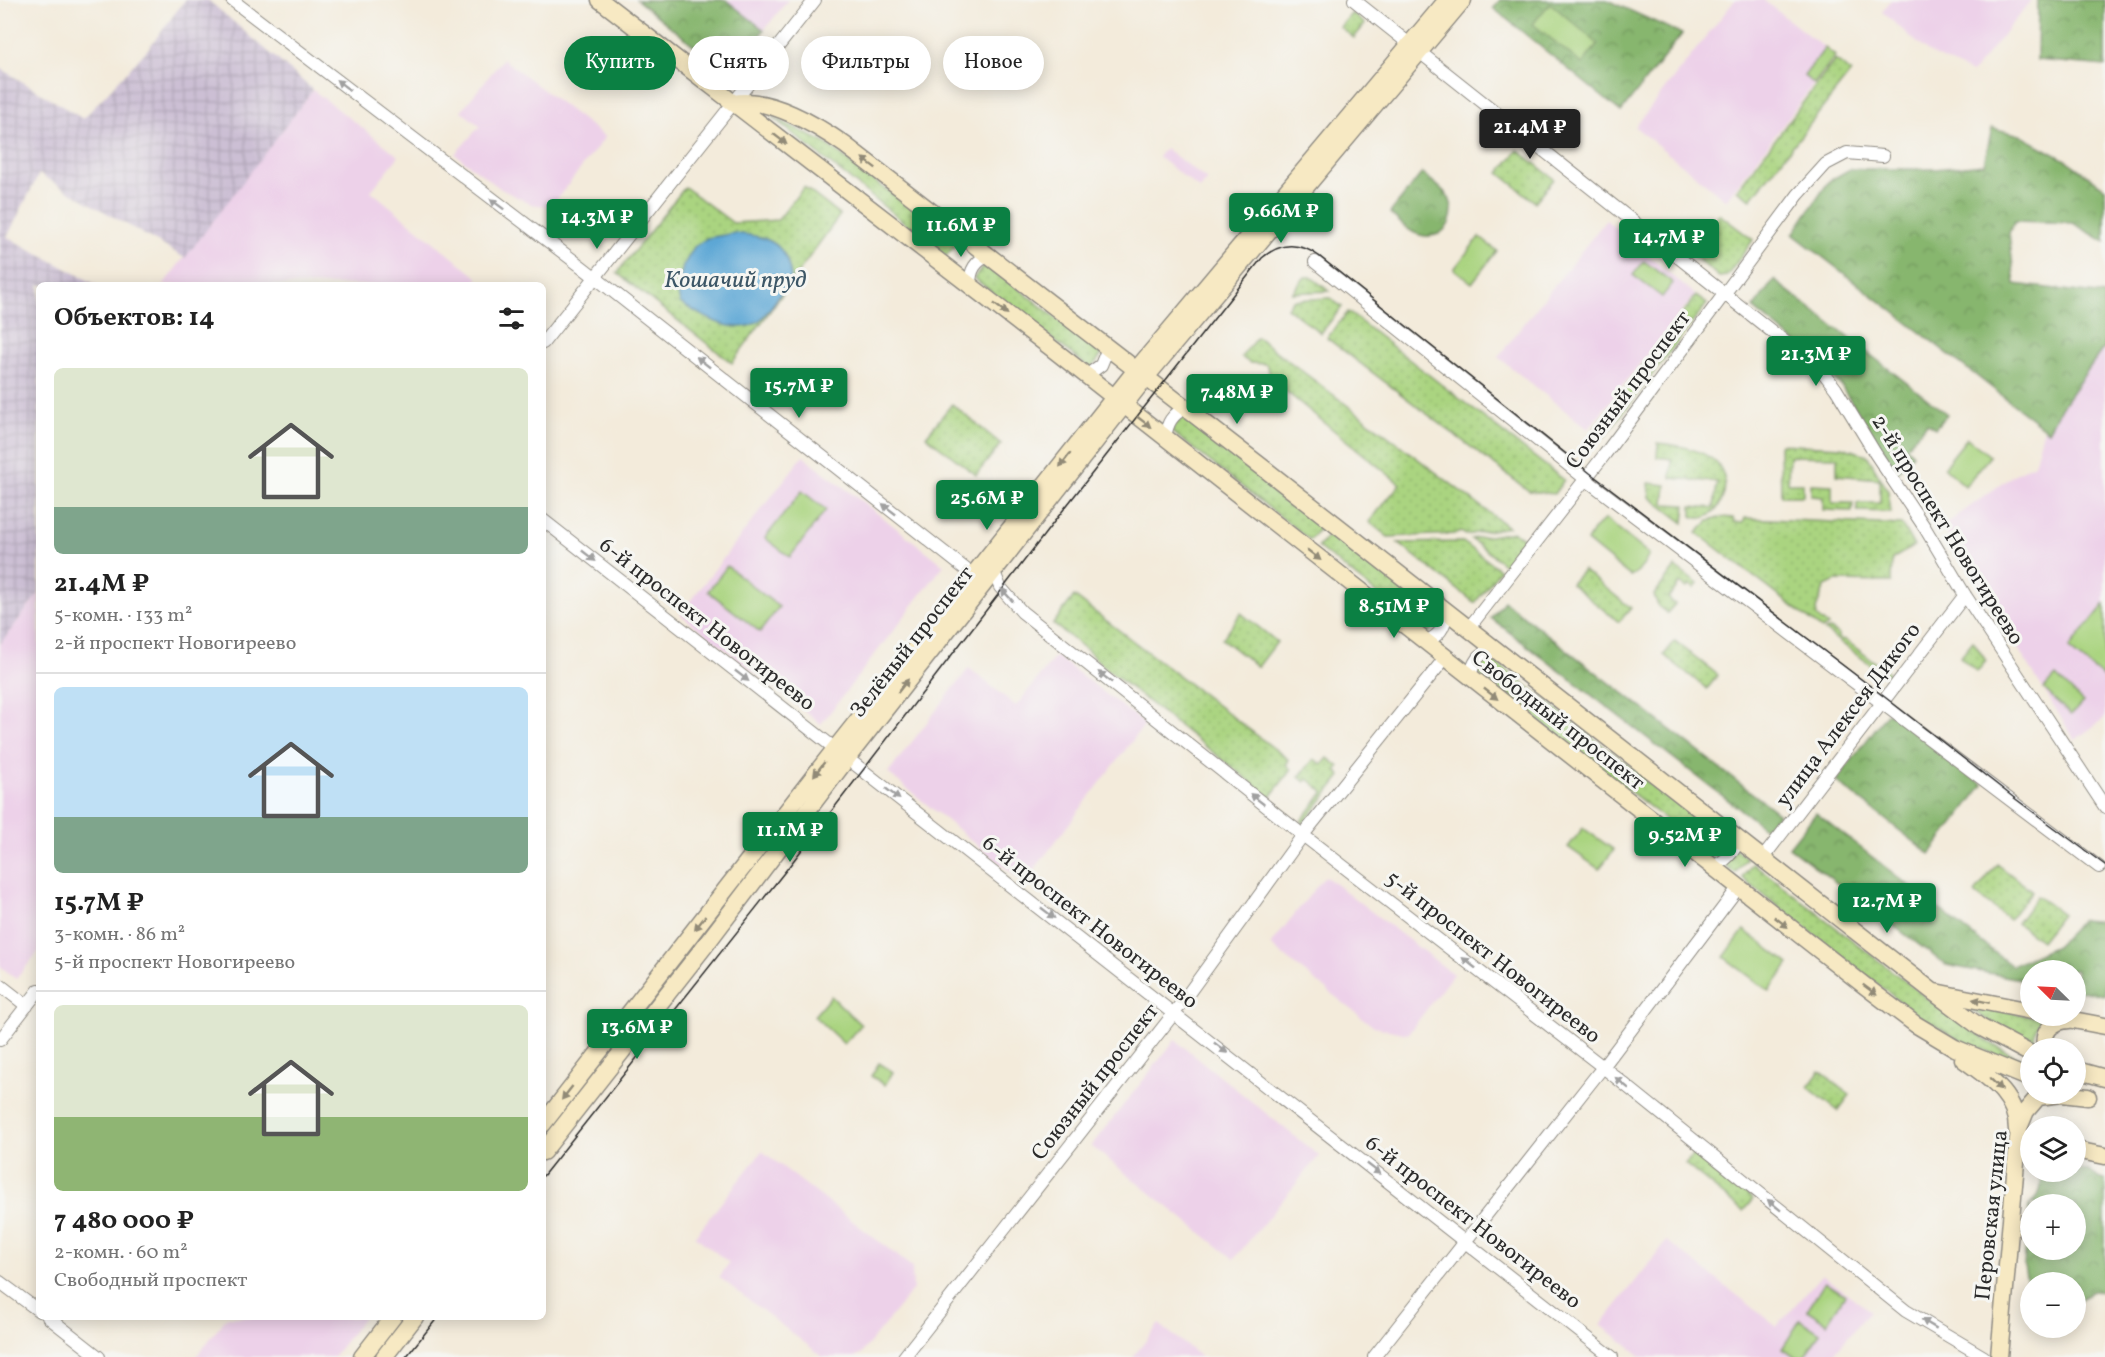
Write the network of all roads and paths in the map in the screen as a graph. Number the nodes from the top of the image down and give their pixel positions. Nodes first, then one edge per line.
1 (232, 0) edge
2 (600, 0) edge
3 (815, 0) edge
4 (1354, 0) edge
5 (1447, 0) edge
6 (1463, 0) edge
7 (1414, 49) junction
8 (734, 103) junction
9 (1883, 156) dead end
10 (990, 255) junction
11 (1315, 261) dead end
12 (594, 277) junction
13 (970, 285) junction
14 (1724, 293) junction
15 (546, 339) edge
16 (1108, 348) junction
17 (1141, 373) junction
18 (1086, 376) junction
19 (1119, 402) junction
20 (1186, 408) junction
21 (1165, 438) junction
22 (1585, 478) junction
23 (546, 522) edge
24 (984, 577) junction
25 (1965, 595) junction
26 (1446, 613) junction
27 (1468, 629) junction
28 (1425, 642) junction
29 (1493, 649) junction
30 (1445, 658) junction
31 (1470, 677) junction
32 (1882, 702) junction
33 (841, 753) junction
34 (2105, 807) edge
35 (1303, 835) junction
36 (1739, 841) junction
37 (1762, 859) junction
38 (1712, 867) junction
39 (2099, 867) dead end
40 (1738, 888) junction
41 (0, 985) edge
42 (1932, 991) junction
43 (36, 994) edge
44 (27, 1006) junction
45 (2020, 1009) edge
46 (1175, 1012) junction
47 (2086, 1023) edge
48 (1915, 1024) junction
49 (2105, 1026) edge
50 (0, 1040) edge
51 (2020, 1048) edge
52 (1603, 1067) junction
53 (2086, 1073) edge
54 (2020, 1075) edge
55 (2105, 1078) edge
56 (2086, 1096) edge
57 (2105, 1100) edge
58 (546, 1120) edge
59 (2020, 1127) edge
60 (546, 1148) edge
61 (2086, 1152) edge
62 (2105, 1156) edge
63 (2020, 1174) edge
64 (1466, 1241) junction
65 (0, 1282) edge
66 (36, 1309) edge
67 (52, 1320) edge
68 (391, 1320) edge
69 (413, 1320) edge
70 (99, 1357) edge
71 (362, 1357) edge
72 (384, 1357) edge
73 (904, 1357) edge
74 (1374, 1357) edge
75 (1612, 1357) edge
76 (1984, 1357) edge
77 (1999, 1357) edge

12 -> 1 street, 5-й проспект Новогиреево
2 - 8 main road, Свободный проспект
3 - 8 street
4 - 7 street, 2-й проспект Новогиреево
5 - 7 main road, Зелёный проспект
6 - 7 main road, Зелёный проспект
7 - 14 street, 2-й проспект Новогиреево
7 - 17 main road, Зелёный проспект
10 -> 8 main road, Свободный проспект
8 - 12 street
8 -> 13 main road, Свободный проспект
9 - 14 street, Союзный проспект
10 - 13 street
10 - 16 main road, Свободный проспект
11 - 22 street
12 - 15 street
24 -> 12 street, 5-й проспект Новогиреево
13 -> 18 main road, Свободный проспект
14 - 22 street, Союзный проспект
14 - 25 street, 2-й проспект Новогиреево
16 - 17 main road, Свободный проспект
16 - 18 street
17 - 19 main road, Зелёный проспект
17 - 20 main road, Свободный проспект
18 - 19 main road, Свободный проспект
19 -> 21 main road, Свободный проспект
19 - 24 main road, Зелёный проспект
20 - 21 street
20 - 26 main road, Свободный проспект
21 -> 28 main road, Свободный проспект
22 - 27 street, Союзный проспект
22 - 32 street
23 -> 33 street, 6-й проспект Новогиреево
24 - 33 main road, Зелёный проспект
35 -> 24 street, 5-й проспект Новогиреево
25 - 32 street, улица Алексея Дикого
25 - 34 street, 2-й проспект Новогиреево
26 - 27 main road, Свободный проспект
26 - 28 street
27 - 29 main road, Свободный проспект
28 - 30 main road, Свободный проспект
29 - 31 street
29 - 36 main road, Свободный проспект
30 - 31 main road, Свободный проспект
30 - 35 street, Союзный проспект
31 -> 38 main road, Свободный проспект
32 - 37 street, улица Алексея Дикого
32 - 39 street
33 -> 46 street, 6-й проспект Новогиреево
33 -> 58 main road, Зелёный проспект
33 - 60 main road, Зелёный проспект
35 - 46 street, Союзный проспект
52 -> 35 street, 5-й проспект Новогиреево
36 - 37 main road, Свободный проспект
36 - 38 street
37 - 42 main road, Свободный проспект
38 - 40 main road, Свободный проспект
40 -> 48 main road, Свободный проспект
40 - 52 street
41 - 44 street
45 -> 42 main road
42 - 51 main road, Свободный проспект
43 - 44 street
44 - 50 street
46 -> 64 street, 6-й проспект Новогиреево
46 - 73 street, Союзный проспект
47 - 49 main road
48 - 54 main road, Свободный проспект
48 -> 59 main road
52 - 64 street
76 -> 52 street, 5-й проспект Новогиреево
53 - 55 main road
56 - 57 main road
61 - 62 main road
63 - 77 main road, Перовская улица
64 - 74 street
64 - 75 street, 6-й проспект Новогиреево
65 - 66 street
67 - 70 street
68 - 71 main road
69 - 72 main road

